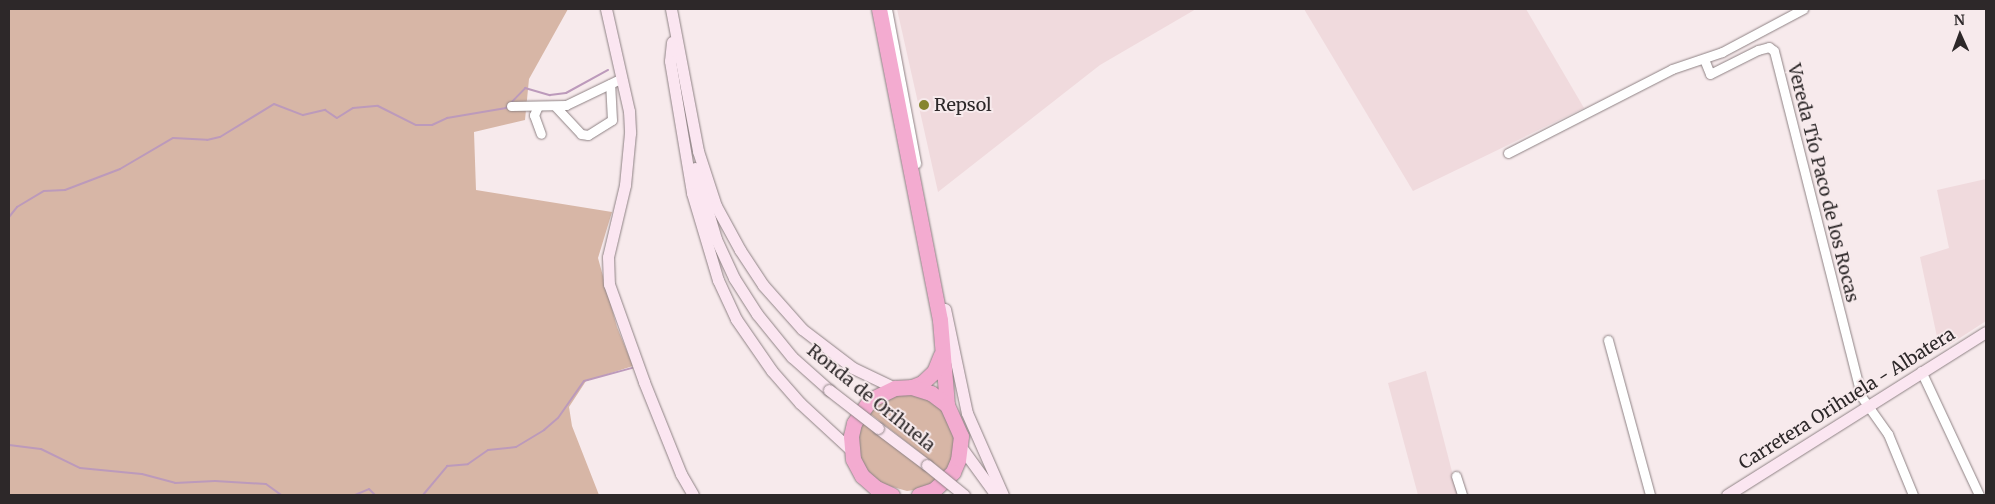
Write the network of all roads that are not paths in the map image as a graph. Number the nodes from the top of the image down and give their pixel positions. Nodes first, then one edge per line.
1 (606, 9) edge
2 (666, 9) edge
3 (671, 9) edge
4 (879, 9) edge
5 (887, 9) edge
6 (1803, 9) edge
7 (672, 42) junction
8 (1704, 59) junction
9 (622, 78) junction
10 (610, 84) junction
11 (511, 106) dead end
12 (538, 106) junction
13 (555, 106) junction
14 (541, 134) dead end
15 (1508, 154) dead end
16 (927, 236) junction
17 (935, 274) junction
18 (1986, 332) edge
19 (1608, 340) dead end
20 (942, 354) junction
21 (1921, 371) junction
22 (912, 387) junction
23 (895, 388) junction
24 (947, 405) junction
25 (1867, 406) junction
26 (961, 447) junction
27 (851, 450) junction
28 (1456, 476) dead end
29 (877, 492) edge
30 (693, 495) edge
31 (892, 495) edge
32 (922, 495) edge
33 (964, 495) edge
34 (996, 495) edge
35 (1003, 495) edge
36 (1462, 495) edge
37 (1650, 495) edge
38 (1727, 495) edge
39 (1913, 495) edge
40 (1979, 495) edge

1 - 9 main road
2 - 7 main road, Ronda de Orihuela
3 - 23 main road
4 - 16 highway
5 - 16 street
6 - 8 street
7 - 27 main road
7 - 33 main road, Ronda de Orihuela, bridge
8 - 15 street
8 - 25 street, Vereda Tío Paco de los Rocas
9 - 10 street
9 - 30 main road
10 - 13 street
10 - 13 street
11 - 12 street
12 - 13 street
12 - 14 street
16 - 17 highway
17 - 20 highway
17 - 35 main road
18 - 21 main road, Carretera Orihuela - Albatera
19 - 37 street
20 - 22 highway
20 - 24 highway
21 - 25 main road, Carretera Orihuela - Albatera
21 - 40 street
22 - 23 highway
22 - 24 highway
23 - 27 highway
24 - 26 highway
25 - 38 main road, Carretera Orihuela - Albatera
25 - 39 street
26 - 32 highway
26 - 34 main road
27 - 29 highway
28 - 36 street
29 - 31 highway

